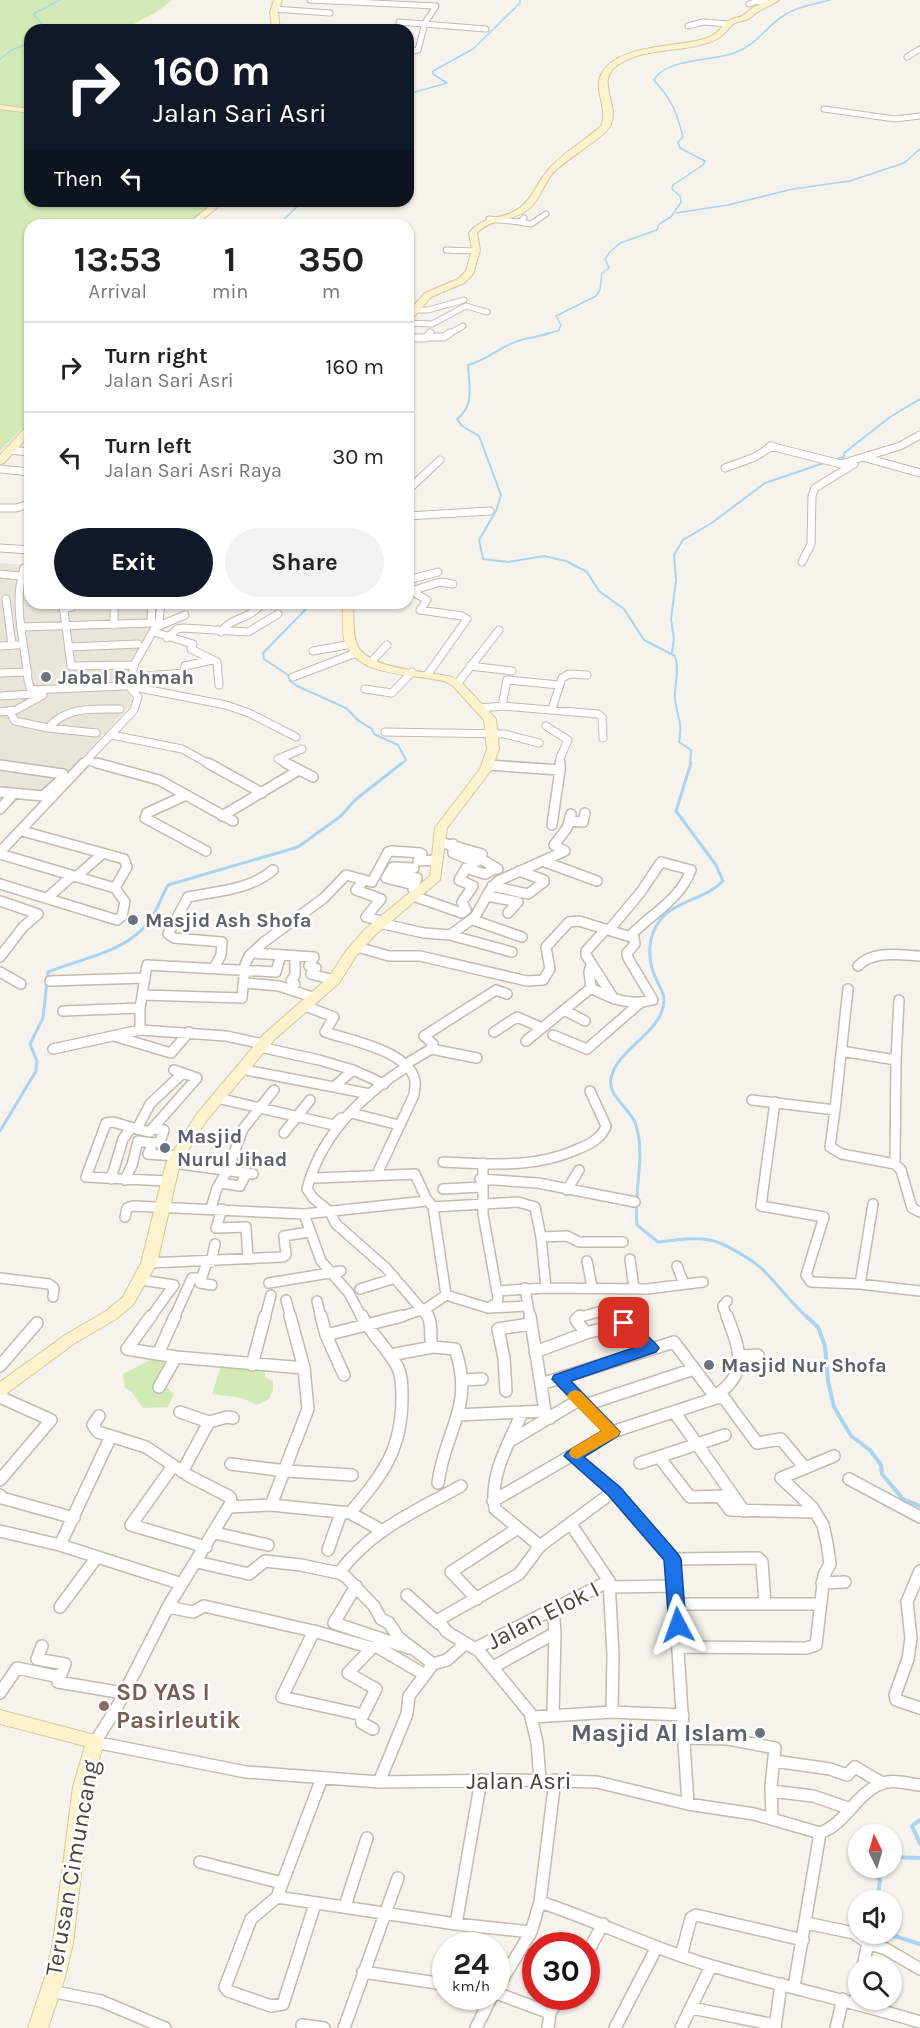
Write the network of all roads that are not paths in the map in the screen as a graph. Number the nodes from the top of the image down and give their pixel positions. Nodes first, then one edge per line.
1 (278, 0) edge
2 (310, 0) edge
3 (317, 0) edge
4 (772, 1) edge
5 (749, 4) dead end
6 (274, 9) junction
7 (330, 13) dead end
8 (465, 21) dead end
9 (275, 24) edge
10 (729, 24) junction
11 (414, 25) edge
12 (425, 26) junction
13 (458, 26) junction
14 (688, 26) dead end
15 (475, 28) junction
16 (486, 29) dead end
17 (467, 33) dead end
18 (920, 49) edge
19 (414, 51) edge
20 (907, 57) dead end
21 (0, 107) edge
22 (824, 109) dead end
23 (24, 110) edge
24 (920, 117) edge
25 (214, 207) edge
26 (546, 214) dead end
27 (198, 219) edge
28 (489, 219) junction
29 (446, 250) dead end
30 (476, 251) junction
31 (464, 300) dead end
32 (416, 310) joint
33 (487, 312) dead end
34 (438, 321) junction
35 (414, 323) edge
36 (414, 337) edge
37 (24, 434) edge
38 (920, 435) edge
39 (9, 450) junction
40 (24, 451) edge
41 (875, 455) junction
42 (866, 458) junction
43 (440, 460) dead end
44 (0, 461) edge
45 (0, 468) edge
46 (725, 468) dead end
47 (24, 471) edge
48 (920, 473) edge
49 (414, 484) edge
50 (24, 506) edge
51 (0, 508) edge
52 (490, 512) dead end
53 (414, 516) edge
54 (0, 548) edge
55 (24, 550) edge
56 (802, 562) dead end
57 (24, 568) edge
58 (438, 573) dead end
59 (0, 574) edge
60 (20, 576) junction
61 (414, 579) edge
62 (453, 584) dead end
63 (414, 589) edge
64 (414, 593) edge
65 (19, 596) junction
66 (3, 598) edge
67 (64, 609) edge
68 (114, 609) edge
69 (152, 609) edge
70 (160, 609) edge
71 (257, 609) edge
72 (349, 609) edge
73 (278, 614) dead end
74 (185, 615) dead end
75 (114, 625) junction
76 (67, 626) junction
77 (22, 627) junction
78 (154, 627) junction
79 (499, 630) dead end
80 (221, 632) junction
81 (171, 639) junction
82 (138, 644) dead end
83 (12, 645) junction
84 (26, 645) junction
85 (387, 645) dead end
86 (0, 646) edge
87 (70, 647) junction
88 (182, 648) dead end
89 (354, 648) junction
90 (313, 651) dead end
91 (212, 660) junction
92 (370, 663) junction
93 (134, 665) junction
94 (470, 666) junction
95 (28, 670) junction
96 (512, 671) dead end
97 (0, 672) edge
98 (412, 672) junction
99 (428, 674) junction
100 (587, 675) dead end
101 (134, 677) junction
102 (293, 677) dead end
103 (457, 684) junction
104 (219, 685) dead end
105 (559, 685) junction
106 (127, 686) junction
107 (365, 689) dead end
108 (34, 694) junction
109 (0, 696) edge
110 (502, 706) junction
111 (481, 708) junction
112 (120, 709) dead end
113 (552, 709) junction
114 (0, 712) edge
115 (10, 712) junction
116 (546, 726) dead end
117 (48, 728) junction
118 (385, 732) dead end
119 (96, 733) dead end
120 (493, 734) junction
121 (112, 735) junction
122 (296, 737) dead end
123 (603, 738) dead end
124 (539, 743) dead end
125 (302, 749) dead end
126 (87, 761) junction
127 (0, 765) edge
128 (488, 765) junction
129 (299, 770) junction
130 (560, 770) junction
131 (313, 777) dead end
132 (0, 792) edge
133 (14, 793) junction
134 (262, 793) junction
135 (184, 796) junction
136 (0, 809) edge
137 (585, 813) dead end
138 (222, 816) junction
139 (233, 821) dead end
140 (552, 825) dead end
141 (22, 831) junction
142 (446, 843) junction
143 (206, 851) dead end
144 (0, 853) edge
145 (102, 854) junction
146 (437, 860) junction
147 (545, 862) junction
148 (496, 868) junction
149 (273, 870) dead end
150 (519, 871) junction
151 (390, 873) dead end
152 (509, 875) junction
153 (74, 876) junction
154 (364, 880) junction
155 (414, 880) junction
156 (597, 881) dead end
157 (0, 884) edge
158 (492, 886) junction
159 (115, 888) junction
160 (486, 896) junction
161 (47, 898) junction
162 (0, 901) edge
163 (508, 913) dead end
164 (473, 920) junction
165 (380, 922) junction
166 (608, 930) junction
167 (450, 934) junction
168 (630, 936) junction
169 (522, 937) dead end
170 (357, 947) junction
171 (512, 952) dead end
172 (252, 953) junction
173 (281, 955) junction
174 (295, 956) junction
175 (920, 956) edge
176 (0, 957) edge
177 (591, 964) junction
178 (858, 966) dead end
179 (214, 968) junction
180 (245, 970) junction
181 (0, 972) edge
182 (144, 978) junction
183 (334, 980) junction
184 (50, 981) dead end
185 (246, 983) junction
186 (21, 984) dead end
187 (295, 984) dead end
188 (591, 988) junction
189 (848, 989) dead end
190 (507, 994) dead end
191 (142, 995) junction
192 (614, 999) junction
193 (899, 1000) dead end
194 (310, 1002) junction
195 (640, 1003) junction
196 (140, 1008) junction
197 (564, 1010) junction
198 (63, 1011) dead end
199 (585, 1021) dead end
200 (542, 1028) junction
201 (140, 1030) junction
202 (189, 1032) junction
203 (494, 1032) dead end
204 (112, 1035) junction
205 (553, 1035) dead end
206 (526, 1041) dead end
207 (261, 1046) junction
208 (53, 1049) dead end
209 (431, 1049) junction
210 (842, 1051) junction
211 (477, 1058) dead end
212 (896, 1060) junction
213 (407, 1065) junction
214 (241, 1069) junction
215 (353, 1070) junction
216 (384, 1084) junction
217 (335, 1086) junction
218 (274, 1090) dead end
219 (590, 1091) dead end
220 (370, 1094) junction
221 (217, 1098) junction
222 (358, 1098) dead end
223 (310, 1100) dead end
224 (752, 1100) dead end
225 (776, 1102) junction
226 (259, 1108) junction
227 (835, 1110) junction
228 (351, 1113) junction
229 (297, 1117) junction
230 (399, 1125) junction
231 (134, 1128) junction
232 (152, 1129) junction
233 (284, 1133) dead end
234 (153, 1143) junction
235 (174, 1159) junction
236 (443, 1162) dead end
237 (483, 1163) junction
238 (895, 1164) junction
239 (228, 1169) junction
240 (579, 1170) dead end
241 (377, 1174) junction
242 (316, 1178) dead end
243 (111, 1179) junction
244 (130, 1180) junction
245 (166, 1181) junction
246 (221, 1183) junction
247 (480, 1183) junction
248 (443, 1189) dead end
249 (567, 1190) junction
250 (635, 1202) dead end
251 (430, 1204) junction
252 (873, 1204) dead end
253 (482, 1206) junction
254 (163, 1208) junction
255 (217, 1208) junction
256 (330, 1212) junction
257 (920, 1212) edge
258 (304, 1214) junction
259 (125, 1217) dead end
260 (309, 1232) junction
261 (542, 1238) junction
262 (623, 1242) dead end
263 (215, 1244) dead end
264 (248, 1259) junction
265 (630, 1259) dead end
266 (587, 1260) dead end
267 (209, 1262) junction
268 (148, 1263) junction
269 (677, 1266) dead end
270 (337, 1273) junction
271 (0, 1278) edge
272 (201, 1278) junction
273 (395, 1278) junction
274 (141, 1280) junction
275 (703, 1281) dead end
276 (269, 1283) dead end
277 (684, 1284) junction
278 (860, 1284) junction
279 (212, 1285) dead end
280 (592, 1287) junction
281 (360, 1288) dead end
282 (525, 1288) junction
283 (546, 1288) junction
284 (634, 1288) junction
285 (497, 1291) junction
286 (920, 1292) edge
287 (271, 1295) dead end
288 (446, 1295) junction
289 (52, 1298) dead end
290 (286, 1300) dead end
291 (317, 1301) dead end
292 (727, 1301) dead end
293 (527, 1306) junction
294 (488, 1308) junction
295 (424, 1310) junction
296 (37, 1323) dead end
297 (624, 1323) junction
298 (530, 1324) junction
299 (367, 1326) junction
300 (586, 1333) junction
301 (326, 1335) junction
302 (432, 1347) junction
303 (651, 1348) junction
304 (535, 1352) junction
305 (158, 1354) junction
306 (390, 1355) junction
307 (758, 1355) dead end
308 (740, 1356) junction
309 (176, 1357) junction
310 (252, 1365) junction
311 (0, 1366) edge
312 (304, 1368) junction
313 (694, 1369) junction
314 (344, 1375) dead end
315 (482, 1379) dead end
316 (560, 1379) junction
317 (464, 1380) junction
318 (541, 1384) junction
319 (159, 1387) dead end
320 (0, 1390) edge
321 (506, 1391) dead end
322 (0, 1397) edge
323 (716, 1397) junction
324 (582, 1402) junction
325 (180, 1412) dead end
326 (522, 1413) junction
327 (675, 1413) junction
328 (457, 1415) junction
329 (547, 1415) junction
330 (99, 1416) dead end
331 (233, 1418) dead end
332 (209, 1422) junction
333 (612, 1432) junction
334 (725, 1435) dead end
335 (111, 1436) junction
336 (510, 1441) junction
337 (699, 1443) junction
338 (573, 1456) junction
339 (659, 1456) junction
340 (834, 1456) dead end
341 (640, 1463) dead end
342 (231, 1464) dead end
343 (805, 1468) junction
344 (178, 1469) junction
345 (286, 1471) junction
346 (352, 1475) dead end
347 (849, 1479) dead end
348 (0, 1480) edge
349 (438, 1483) dead end
350 (461, 1486) dead end
351 (614, 1491) junction
352 (0, 1496) edge
353 (727, 1496) junction
354 (493, 1501) junction
355 (271, 1505) junction
356 (229, 1507) junction
357 (813, 1512) junction
358 (345, 1513) junction
359 (920, 1517) edge
360 (74, 1518) junction
361 (570, 1523) junction
362 (518, 1528) junction
363 (0, 1531) edge
364 (383, 1531) junction
365 (215, 1533) junction
366 (60, 1545) junction
367 (268, 1545) dead end
368 (540, 1546) junction
369 (206, 1547) junction
370 (328, 1550) dead end
371 (97, 1557) junction
372 (672, 1559) junction
373 (198, 1562) junction
374 (920, 1571) edge
375 (339, 1573) junction
376 (845, 1582) dead end
377 (822, 1583) junction
378 (182, 1584) junction
379 (610, 1584) junction
380 (356, 1586) junction
381 (675, 1586) junction
382 (407, 1595) dead end
383 (477, 1599) junction
384 (676, 1604) junction
385 (765, 1604) junction
386 (819, 1604) junction
387 (60, 1607) dead end
388 (168, 1607) junction
389 (553, 1608) junction
390 (438, 1621) junction
391 (313, 1631) dead end
392 (555, 1633) junction
393 (915, 1638) edge
394 (471, 1645) junction
395 (42, 1646) dead end
396 (679, 1647) junction
397 (372, 1648) junction
398 (414, 1650) junction
399 (433, 1664) junction
400 (493, 1667) junction
401 (424, 1675) junction
402 (59, 1677) junction
403 (0, 1693) edge
404 (123, 1693) junction
405 (920, 1708) edge
406 (612, 1712) junction
407 (553, 1714) junction
408 (683, 1715) junction
409 (361, 1716) junction
410 (0, 1717) edge
411 (533, 1717) junction
412 (373, 1729) dead end
413 (685, 1738) junction
414 (95, 1742) junction
415 (774, 1761) junction
416 (322, 1778) junction
417 (482, 1780) junction
418 (540, 1780) junction
419 (555, 1780) junction
420 (379, 1782) junction
421 (882, 1783) junction
422 (920, 1785) edge
423 (771, 1791) junction
424 (688, 1804) junction
425 (848, 1808) junction
426 (772, 1818) junction
427 (820, 1833) junction
428 (367, 1838) dead end
429 (200, 1862) dead end
430 (398, 1878) dead end
431 (282, 1883) junction
432 (277, 1897) junction
433 (540, 1902) junction
434 (315, 1904) junction
435 (345, 1906) junction
436 (385, 1912) junction
437 (806, 1923) junction
438 (456, 1924) junction
439 (603, 1924) junction
440 (531, 1932) joint
441 (599, 1932) edge
442 (848, 1932) edge
443 (803, 1940) junction
444 (871, 1944) edge
445 (522, 1947) edge
446 (657, 1947) junction
447 (681, 1956) junction
448 (711, 1966) junction
449 (510, 1967) edge
450 (920, 1969) edge
451 (363, 1972) junction
452 (432, 1982) edge
453 (788, 1986) junction
454 (51, 1991) junction
455 (848, 1996) edge
456 (510, 1997) edge
457 (848, 2005) edge
458 (692, 2008) junction
459 (485, 2010) edge
460 (552, 2010) edge
461 (887, 2010) edge
462 (550, 2013) junction
463 (920, 2022) edge
464 (302, 2025) dead end
465 (775, 2026) edge
466 (38, 2028) edge
467 (165, 2028) edge
468 (324, 2028) edge
469 (344, 2028) edge
470 (476, 2028) edge
471 (548, 2028) edge
472 (615, 2028) edge
473 (681, 2028) edge
474 (836, 2028) edge

1 - 6 street
2 - 3 street
3 - 12 street
4 - 5 street
4 - 10 street
6 - 7 street
6 - 9 street
8 - 13 street
10 - 14 street
10 - 28 street
11 - 12 street
12 - 13 street
12 - 19 street
13 - 15 street
15 - 16 street
15 - 17 street
18 - 20 street
21 - 23 street
22 - 24 street
25 - 27 street
26 - 28 street
28 - 30 street
29 - 30 street
30 - 32 street
31 - 32 street
33 - 34 street
34 - 35 street
34 - 36 street
37 - 39 street
38 - 41 street
39 - 40 street
39 - 44 street
41 - 42 street
41 - 46 street
42 - 48 street
42 - 56 street
43 - 49 street
45 - 47 street
50 - 51 street
52 - 53 street
54 - 55 street
57 - 60 street
58 - 61 street
59 - 60 street
60 - 65 street
62 - 63 street
64 - 99 street
65 - 66 street
65 - 77 street
66 - 83 street
67 - 76 street
68 - 75 street
69 - 78 street
70 - 78 street
71 - 80 street
72 - 89 street
73 - 80 street
74 - 78 street
75 - 76 street
75 - 78 street
76 - 77 street
76 - 87 street
77 - 84 street
78 - 81 street
78 - 93 street
79 - 94 street
80 - 81 street
81 - 88 street
81 - 91 street
82 - 87 street
83 - 84 street
83 - 86 street
84 - 95 street
85 - 92 street
87 - 93 street
89 - 90 street
89 - 92 street
89 - 102 street
91 - 101 street
91 - 104 street
92 - 98 street
93 - 101 street
94 - 96 street
94 - 103 street
95 - 97 street
95 - 108 street
98 - 99 street
98 - 107 street
99 - 103 street
100 - 105 street
101 - 106 street
103 - 111 street
105 - 110 street
105 - 113 street
106 - 108 street
106 - 121 street
106 - 122 street
108 - 109 street
108 - 115 street
110 - 111 street
110 - 113 street
111 - 120 street
112 - 117 street
113 - 123 street
114 - 115 street
115 - 117 street
116 - 130 street
117 - 119 street
118 - 120 street
120 - 124 street
120 - 128 street
121 - 126 street
121 - 134 street
125 - 129 street
126 - 135 street
126 - 141 street
127 - 133 street
128 - 130 street
128 - 142 street
129 - 131 street
129 - 134 street
130 - 140 street
132 - 133 street
133 - 136 street
134 - 138 street
135 - 138 street
135 - 143 street
137 - 147 street
138 - 139 street
141 - 144 street
141 - 145 street
142 - 146 street
142 - 148 street
144 - 153 street
145 - 153 street
145 - 159 street
146 - 155 street
146 - 155 street
147 - 150 street
147 - 156 street
148 - 152 street
148 - 155 street
149 - 179 street
150 - 152 street
150 - 158 street
151 - 155 street
152 - 158 street
153 - 159 street
153 - 161 street
154 - 155 street
154 - 165 street
154 - 172 street
155 - 165 street
157 - 161 street
158 - 160 street
159 - 161 street
160 - 163 street
160 - 164 street
162 - 176 street
164 - 167 street
164 - 169 street
165 - 167 street
165 - 170 street
166 - 168 street
166 - 168 street
166 - 170 street
166 - 177 street
167 - 171 street
168 - 195 street
170 - 183 street
172 - 173 street
172 - 180 street
173 - 174 street
173 - 180 street
174 - 183 street
174 - 187 street
175 - 178 street
177 - 188 street
177 - 192 street
179 - 180 street
179 - 182 street
180 - 185 street
181 - 186 street
182 - 184 street
182 - 191 street
183 - 194 street
185 - 191 street
185 - 194 street
188 - 192 street
188 - 197 street
189 - 210 street
190 - 209 street
191 - 196 street
192 - 195 street
193 - 212 street
194 - 207 street
194 - 213 street
195 - 205 street
196 - 198 street
196 - 201 street
197 - 199 street
197 - 200 street
200 - 203 street
200 - 206 street
201 - 202 street
201 - 204 street
202 - 204 street
202 - 207 street
204 - 208 street
207 - 214 street
207 - 215 street
209 - 211 street
209 - 213 street
210 - 212 street
210 - 227 street
212 - 238 street
213 - 216 street
213 - 230 street
214 - 217 street
214 - 221 street
215 - 216 street
215 - 217 street
216 - 220 street
217 - 220 street
218 - 226 street
219 - 237 street
220 - 228 street
221 - 226 street
221 - 235 street
222 - 229 street
223 - 229 street
224 - 225 street
225 - 227 street
225 - 278 street
226 - 229 street
226 - 239 street
227 - 238 street
228 - 230 street
228 - 256 street
229 - 233 street
230 - 241 street
231 - 232 street
231 - 232 street
231 - 243 street
231 - 243 street
232 - 234 street
234 - 235 street
234 - 244 street
235 - 239 street
235 - 245 street
236 - 237 street
237 - 247 street
238 - 257 street
239 - 246 street
239 - 246 street
240 - 249 street
241 - 242 street
241 - 251 street
243 - 244 street
244 - 245 street
245 - 254 street
246 - 255 street
247 - 248 street
247 - 249 street
247 - 253 street
249 - 250 street
251 - 253 street
251 - 256 street
251 - 288 street
252 - 278 street
253 - 261 street
253 - 285 street
254 - 255 street
254 - 259 street
254 - 268 street
255 - 258 street
255 - 264 street
256 - 258 street
256 - 273 street
258 - 260 street
260 - 264 street
260 - 270 street
261 - 262 street
261 - 283 street
263 - 267 street
264 - 267 street
265 - 284 street
266 - 280 street
267 - 268 street
267 - 272 street
268 - 274 street
269 - 277 street
270 - 276 street
270 - 299 street
271 - 289 street
272 - 279 street
272 - 305 street
273 - 281 street
273 - 295 street
274 - 305 street
274 - 320 street
275 - 277 street
277 - 284 street
278 - 286 street
280 - 283 street
280 - 284 street
282 - 283 street
282 - 285 street
282 - 293 street
285 - 294 street
287 - 310 street
288 - 294 street
288 - 295 street
290 - 312 street
291 - 301 street
292 - 308 street
293 - 294 street
293 - 298 street
295 - 299 street
295 - 302 street
296 - 311 street
297 - 300 street
297 - 300 street
297 - 303 street
298 - 304 street
298 - 321 street
299 - 301 street
299 - 306 street
300 - 304 street
301 - 314 street
302 - 306 street
302 - 317 street
303 - 313 street
303 - 316 street
304 - 318 street
305 - 309 street
306 - 358 street
307 - 308 street
308 - 323 street
309 - 310 street
309 - 319 street
310 - 312 street
312 - 345 street
313 - 323 street
313 - 324 street
315 - 317 street
316 - 318 street
316 - 324 street
317 - 328 street
318 - 329 street
322 - 348 street
323 - 327 street
323 - 343 street
324 - 329 street
324 - 333 street
325 - 332 street
326 - 328 street
326 - 329 street
326 - 336 street
327 - 333 street
327 - 337 street
328 - 349 street
329 - 336 street
330 - 335 street
331 - 332 street
332 - 344 street
333 - 338 street
334 - 337 street
335 - 344 street
335 - 360 street
336 - 354 street
337 - 339 street
337 - 353 street
338 - 351 street
338 - 354 street
339 - 341 street
339 - 353 street
340 - 343 street
342 - 345 street
343 - 357 street
344 - 356 street
344 - 369 street
345 - 346 street
345 - 355 street
347 - 359 street
350 - 364 street
351 - 361 street
351 - 372 street
352 - 360 street
353 - 357 street
354 - 362 street
355 - 356 street
355 - 358 street
356 - 365 street
357 - 377 street
358 - 364 street
358 - 370 street
360 - 366 street
361 - 368 street
361 - 379 street
362 - 368 street
362 - 383 street
363 - 366 street
364 - 375 street
365 - 367 street
365 - 369 street
366 - 371 street
368 - 383 street
369 - 373 street
371 - 378 street
371 - 387 street
372 - 381 street
372 - 385 street
373 - 375 street
373 - 378 street
374 - 393 street
375 - 380 street
376 - 377 street
377 - 386 street
378 - 388 street
379 - 381 street
379 - 389 street, Jalan Elok I
379 - 406 street
380 - 398 street
380 - 398 street
381 - 384 street
382 - 390 street
383 - 390 street
384 - 385 street
384 - 396 street
385 - 386 street
386 - 396 street
388 - 391 street
388 - 404 street
389 - 392 street
389 - 394 street, Jalan Elok I
390 - 394 street
392 - 400 street
392 - 407 street
393 - 405 street
394 - 399 street, Jalan Elok I
394 - 400 street
395 - 402 street
396 - 408 street
397 - 401 street
397 - 409 street
397 - 409 street
398 - 399 street
399 - 401 street
400 - 411 street
401 - 420 street
402 - 403 street
402 - 404 street
404 - 414 street
406 - 407 street
406 - 408 street
407 - 411 street
408 - 413 street
409 - 412 street
410 - 414 street
411 - 418 street
413 - 415 street
413 - 424 street
414 - 416 street, Jalan Asri
414 - 454 street, Terusan Cimuncang
415 - 421 street
415 - 423 street
416 - 420 street, Jalan Asri
416 - 431 street
417 - 418 street, Jalan Asri
417 - 420 street, Jalan Asri
417 - 438 street
418 - 419 street, Jalan Asri
419 - 424 street, Jalan Asri
419 - 433 street
421 - 422 street
421 - 425 street
423 - 425 street
423 - 426 street
424 - 426 street, Jalan Asri
425 - 427 street
426 - 427 street, Jalan Asri
427 - 437 street
428 - 435 street
429 - 431 street
430 - 436 street
431 - 432 street
432 - 434 street
432 - 434 street
433 - 439 street
433 - 440 street
434 - 435 street
435 - 436 street
436 - 438 street
436 - 451 street
437 - 442 street
437 - 443 street
438 - 440 street
439 - 441 street
439 - 446 street
443 - 447 street
443 - 453 street
444 - 450 street
445 - 449 street
446 - 447 street
446 - 472 street
447 - 448 street
448 - 453 street
448 - 458 street
451 - 452 street
451 - 469 street
453 - 455 street
453 - 465 street
454 - 466 street, Terusan Cimuncang
454 - 467 street
456 - 462 street
457 - 474 street
458 - 465 street
458 - 473 street
459 - 470 street
460 - 462 street
461 - 463 street
462 - 471 street
464 - 468 street

